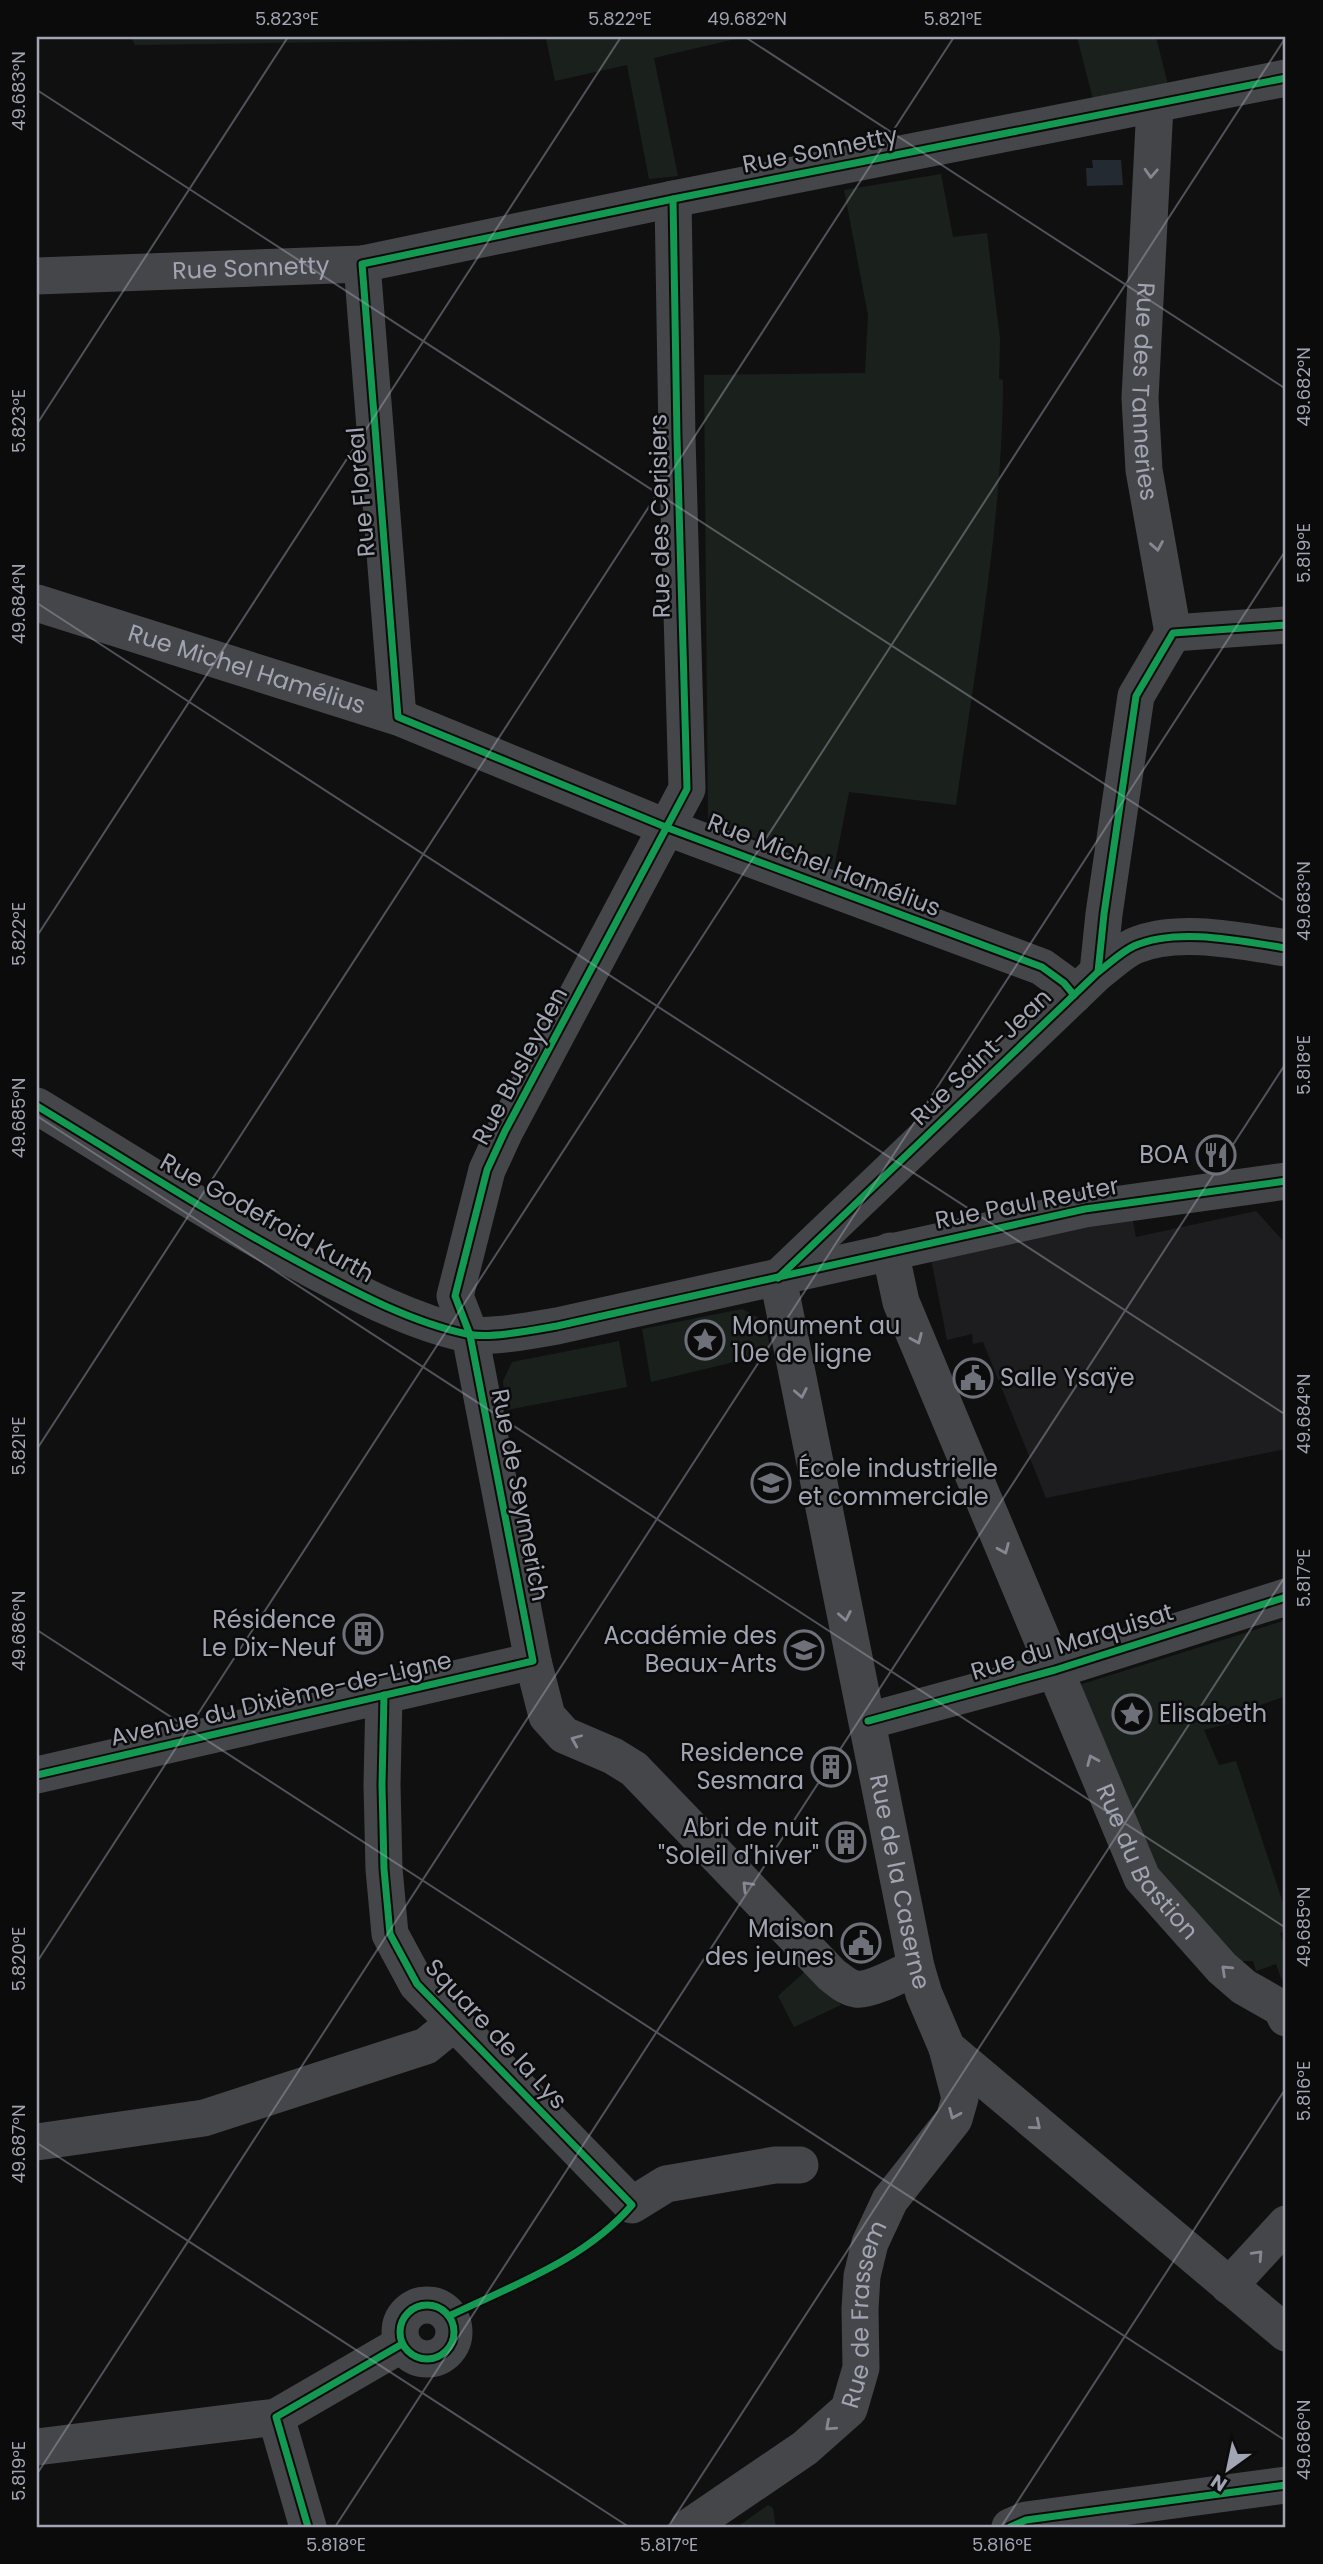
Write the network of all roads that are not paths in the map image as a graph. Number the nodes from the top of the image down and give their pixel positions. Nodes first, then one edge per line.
1 (1286, 78) edge
2 (1154, 105) junction
3 (673, 199) junction
4 (362, 264) junction
5 (37, 276) edge
6 (37, 603) edge
7 (1286, 625) edge
8 (1173, 633) junction
9 (398, 717) junction
10 (668, 828) junction
11 (1286, 948) edge
12 (1086, 984) junction
13 (37, 1106) edge
14 (1286, 1181) edge
15 (890, 1251) junction
16 (778, 1278) junction
17 (470, 1335) junction
18 (1286, 1597) edge
19 (533, 1661) junction
20 (1055, 1670) junction
21 (384, 1695) junction
22 (868, 1721) junction
23 (37, 1775) edge
24 (916, 1968) junction
25 (1285, 2011) edge
26 (453, 2024) junction
27 (947, 2048) junction
28 (37, 2142) edge
29 (800, 2165) dead end
30 (1286, 2224) edge
31 (1229, 2286) junction
32 (1286, 2333) edge
33 (402, 2344) dead end
34 (276, 2417) junction
35 (37, 2447) edge
36 (1286, 2484) edge
37 (308, 2527) edge
38 (689, 2527) edge
39 (1010, 2527) edge

1 - 2 street, Rue Sonnetty
2 - 3 street, Rue Sonnetty
2 -> 8 street, Rue des Tanneries
3 - 4 street, Rue Sonnetty
3 - 10 street, Rue des Cerisiers
4 - 5 street, Rue Sonnetty
4 - 9 street, Rue Floréal
6 - 9 street, Rue Michel Hamélius
7 - 8 street
8 - 12 street
9 - 10 street, Rue Michel Hamélius
10 - 12 street, Rue Michel Hamélius
10 - 17 street, Rue Busleyden
11 - 12 street, Rue Saint-Jean
12 - 16 street, Rue Saint-Jean
13 - 17 street, Rue Godefroid Kurth
14 - 15 street, Rue Paul Reuter
15 - 16 street, Rue Paul Reuter
15 -> 20 street, Rue du Bastion
16 - 17 street, Rue Godefroid Kurth
16 -> 22 street, Rue de la Caserne
17 - 19 street, Rue de Seymerich
18 - 20 street, Rue du Marquisat
19 - 21 street, Avenue du Dixième-de-Ligne
24 -> 19 street, Rue de Seymerich
20 - 22 street, Rue du Marquisat
25 -> 20 street, Rue du Bastion
21 - 23 street, Avenue du Dixième-de-Ligne
21 - 26 street, Square de la Lys
22 - 24 street, Rue de la Caserne
24 - 27 street, Rue de la Caserne
26 - 28 street, Square de la Lys
26 - 29 street, Square de la Lys
27 -> 31 street, Rue de la Caserne
27 -> 38 street, Rue de Frassem
31 -> 30 street
31 - 32 street, Rue de la Caserne
33 - 34 street
34 - 35 street
34 - 37 street
36 - 39 street

